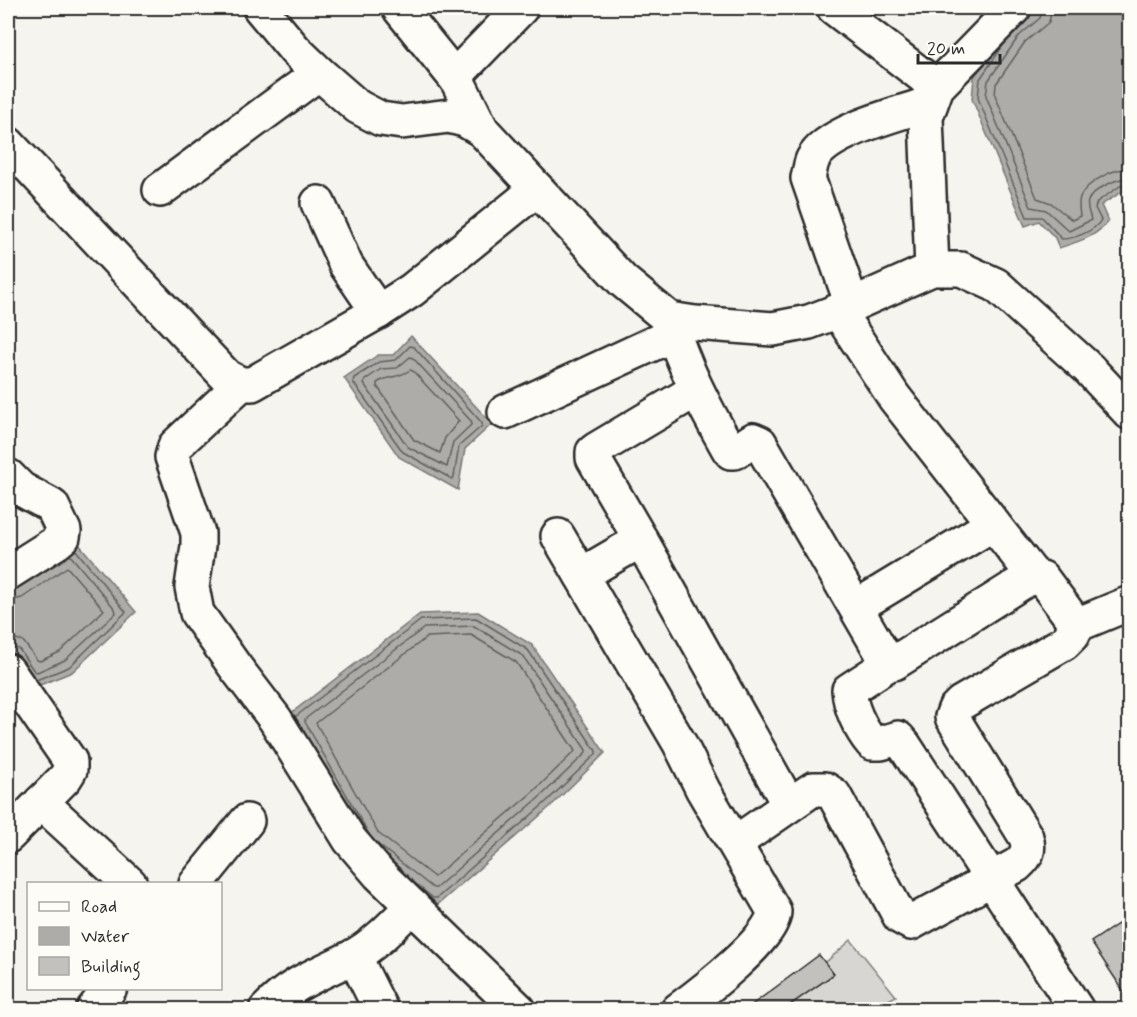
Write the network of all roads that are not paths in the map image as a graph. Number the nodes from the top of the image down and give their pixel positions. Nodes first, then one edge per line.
1 (260, 8) edge
2 (399, 8) edge
3 (521, 8) edge
4 (834, 8) edge
5 (1014, 8) edge
6 (319, 73) junction
7 (457, 80) junction
8 (934, 95) junction
9 (482, 130) junction
10 (8, 144) edge
11 (537, 189) junction
12 (160, 190) dead end
13 (318, 203) dead end
14 (932, 269) junction
15 (845, 308) junction
16 (378, 312) junction
17 (671, 326) junction
18 (241, 384) junction
19 (696, 390) junction
20 (505, 412) dead end
21 (1130, 413) edge
22 (8, 476) edge
23 (993, 524) junction
24 (558, 536) dead end
25 (641, 540) junction
26 (8, 573) edge
27 (581, 575) junction
28 (1034, 576) junction
29 (1130, 603) edge
30 (856, 607) junction
31 (1078, 622) junction
32 (890, 663) junction
33 (8, 671) edge
34 (41, 802) junction
35 (789, 805) junction
36 (247, 821) dead end
37 (8, 836) edge
38 (735, 843) junction
39 (991, 880) junction
40 (128, 882) edge
41 (198, 882) edge
42 (412, 906) junction
43 (354, 956) junction
44 (108, 990) edge
45 (93, 1010) edge
46 (266, 1010) edge
47 (381, 1010) edge
48 (519, 1010) edge
49 (678, 1010) edge
50 (1077, 1010) edge

1 - 6 street
2 - 7 street
3 - 7 street
4 - 8 street
5 - 8 street
6 - 9 street
6 - 12 street
7 - 9 street
8 - 14 street
8 - 15 street
9 - 11 street
10 - 18 street
11 - 16 street
11 - 17 street
13 - 16 street
14 - 15 street
14 - 21 street
15 - 17 street
15 - 23 street
16 - 18 street
17 - 19 street
17 - 20 street
18 - 42 street
19 - 25 street
19 - 30 street
22 - 26 street
23 - 28 street
23 - 30 street
24 - 27 street
25 - 27 street
25 - 35 street
27 - 38 street
28 - 31 street
28 - 32 street
29 - 31 street
30 - 32 street
31 - 39 street
32 - 39 street
33 - 34 street
34 - 37 street
34 - 40 street
35 - 38 street
35 - 39 street
36 - 41 street
38 - 49 street
39 - 50 street
42 - 43 street
42 - 48 street
43 - 46 street
43 - 47 street
44 - 45 street

